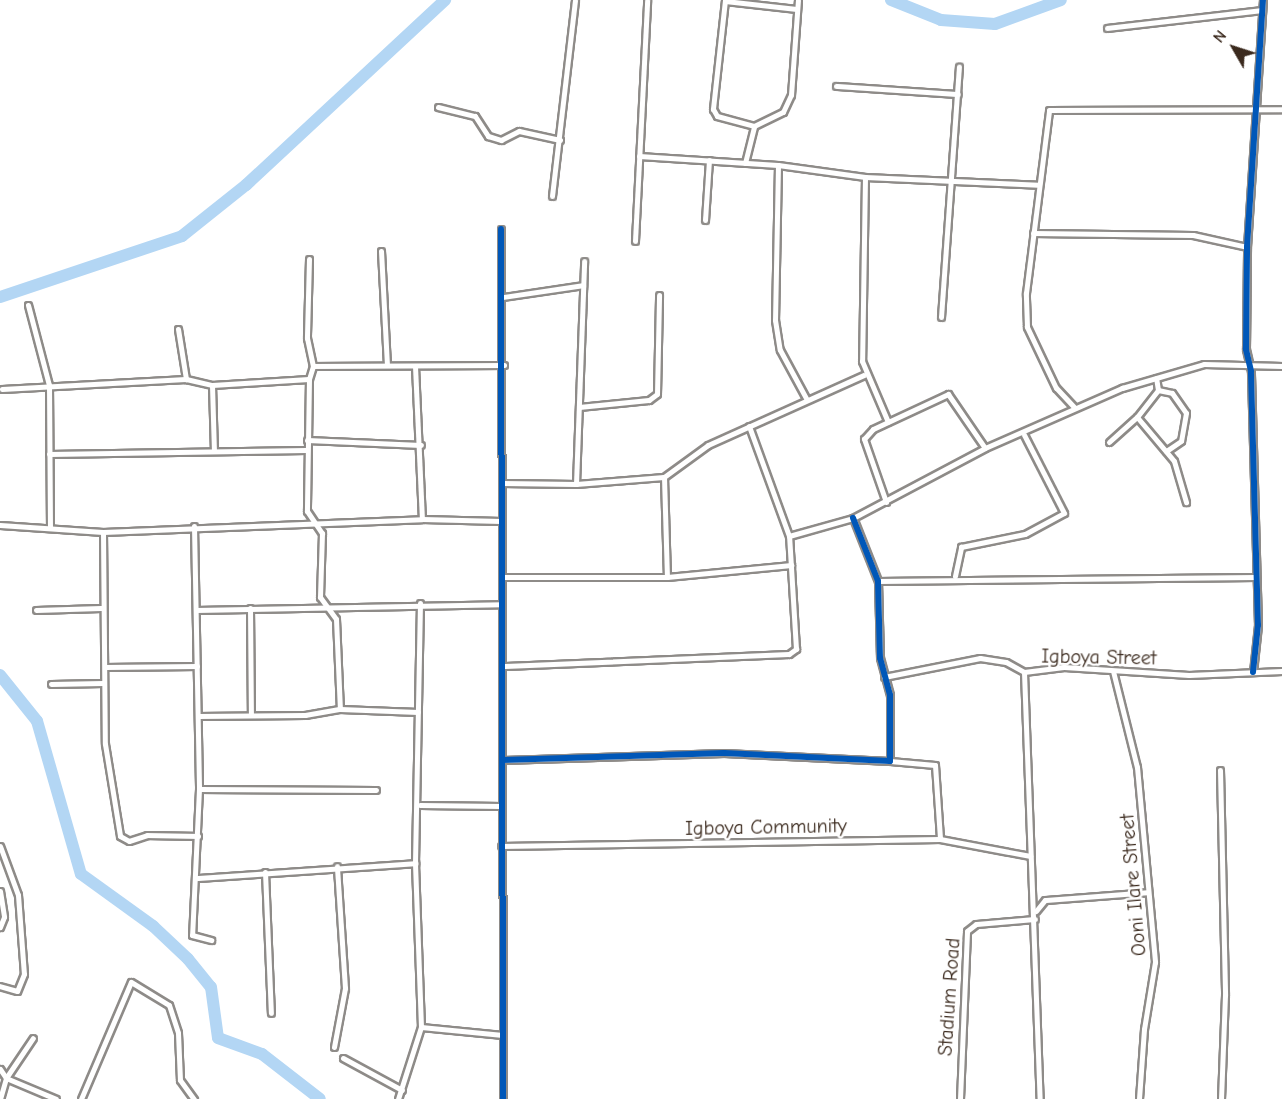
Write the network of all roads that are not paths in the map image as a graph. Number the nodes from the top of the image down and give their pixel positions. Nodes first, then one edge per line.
1 (575, 0) edge
2 (647, 0) edge
3 (798, 0) edge
4 (1263, 0) edge
5 (725, 1) edge
6 (796, 9) junction
7 (1262, 10) junction
8 (1107, 28) dead end
9 (959, 67) dead end
10 (836, 86) dead end
11 (958, 94) junction
12 (438, 107) dead end
13 (1255, 108) junction
14 (1282, 110) edge
15 (754, 126) junction
16 (560, 140) junction
17 (639, 156) junction
18 (708, 160) junction
19 (745, 163) junction
20 (778, 165) junction
21 (865, 177) junction
22 (951, 180) junction
23 (1038, 185) junction
24 (552, 196) dead end
25 (705, 220) dead end
26 (501, 229) dead end
27 (1034, 232) junction
28 (635, 241) dead end
29 (1247, 247) junction
30 (381, 251) dead end
31 (309, 259) dead end
32 (584, 261) dead end
33 (583, 285) junction
34 (659, 295) dead end
35 (503, 297) junction
36 (28, 305) dead end
37 (941, 317) dead end
38 (178, 329) dead end
39 (387, 364) junction
40 (504, 365) junction
41 (313, 366) junction
42 (415, 366) junction
43 (1247, 366) junction
44 (1282, 366) edge
45 (864, 375) junction
46 (1156, 378) junction
47 (186, 379) junction
48 (309, 379) junction
49 (49, 385) junction
50 (212, 385) junction
51 (2, 389) dead end
52 (1158, 390) junction
53 (806, 398) junction
54 (579, 407) junction
55 (1074, 407) junction
56 (1137, 417) junction
57 (888, 422) junction
58 (749, 426) junction
59 (1024, 435) junction
60 (307, 440) junction
61 (1109, 442) dead end
62 (421, 446) junction
63 (985, 448) junction
64 (306, 450) junction
65 (214, 451) junction
66 (1166, 451) junction
67 (49, 454) junction
68 (664, 477) junction
69 (502, 483) junction
70 (576, 484) junction
71 (886, 502) junction
72 (1186, 502) dead end
73 (853, 518) junction
74 (422, 519) junction
75 (501, 521) junction
76 (0, 525) edge
77 (194, 525) junction
78 (312, 525) junction
79 (50, 527) junction
80 (103, 532) junction
81 (789, 536) junction
82 (791, 565) junction
83 (505, 576) junction
84 (955, 576) junction
85 (667, 577) junction
86 (1256, 577) junction
87 (878, 580) junction
88 (420, 603) junction
89 (502, 604) junction
90 (328, 606) junction
91 (101, 608) junction
92 (250, 608) junction
93 (36, 610) dead end
94 (196, 610) junction
95 (197, 666) junction
96 (505, 666) junction
97 (105, 668) junction
98 (1113, 671) junction
99 (1282, 671) edge
100 (1024, 672) junction
101 (1253, 672) junction
102 (884, 676) junction
103 (103, 683) junction
104 (51, 684) dead end
105 (340, 710) junction
106 (418, 712) junction
107 (252, 714) junction
108 (198, 716) junction
109 (503, 760) junction
110 (890, 761) junction
111 (1220, 770) dead end
112 (199, 789) junction
113 (376, 790) dead end
114 (420, 805) junction
115 (501, 806) junction
116 (198, 836) junction
117 (940, 839) junction
118 (0, 846) edge
119 (501, 846) junction
120 (1030, 856) junction
121 (415, 863) junction
122 (337, 866) junction
123 (265, 872) junction
124 (197, 878) junction
125 (0, 891) edge
126 (1148, 892) junction
127 (1035, 916) junction
128 (0, 927) edge
129 (211, 940) dead end
130 (0, 986) edge
131 (271, 1013) dead end
132 (421, 1027) junction
133 (503, 1035) junction
134 (33, 1038) dead end
135 (334, 1047) dead end
136 (343, 1058) dead end
137 (0, 1069) edge
138 (6, 1078) junction
139 (2, 1088) edge
140 (402, 1090) junction
141 (0, 1099) edge
142 (56, 1099) edge
143 (81, 1099) edge
144 (194, 1099) edge
145 (398, 1099) edge
146 (503, 1099) edge
147 (960, 1099) edge
148 (1040, 1099) edge
149 (1139, 1099) edge
150 (1221, 1099) edge

1 - 16 street
2 - 17 street
3 - 6 street
4 - 7 street
5 - 6 street
5 - 15 street
6 - 15 street
7 - 8 street
7 - 13 street
9 - 11 street
10 - 11 street
11 - 22 street
12 - 16 street
13 - 14 street
13 - 23 street
13 - 29 street
15 - 19 street
16 - 24 street
17 - 18 street
17 - 28 street
18 - 19 street
18 - 25 street
19 - 20 street
20 - 21 street
20 - 53 street
21 - 22 street
21 - 45 street
22 - 23 street
22 - 37 street
23 - 27 street
26 - 35 street
27 - 29 street
27 - 55 street
29 - 43 street
30 - 39 street
31 - 41 street
32 - 33 street
33 - 35 street
33 - 54 street
34 - 54 street
35 - 40 street
36 - 49 street
38 - 47 street
39 - 41 street
39 - 42 street
40 - 42 street
40 - 69 street
41 - 48 street
42 - 62 street
43 - 44 street
43 - 46 street
43 - 86 street
45 - 53 street
45 - 57 street
46 - 52 street
46 - 55 street
47 - 49 street
47 - 50 street
48 - 50 street
48 - 60 street
49 - 51 street
49 - 67 street
50 - 65 street
52 - 56 street
52 - 66 street
53 - 58 street
54 - 70 street
55 - 59 street
56 - 61 street
56 - 66 street
57 - 63 street
57 - 71 street
58 - 68 street
58 - 81 street
59 - 63 street
59 - 84 street
60 - 62 street
60 - 64 street
62 - 74 street
63 - 71 street
64 - 65 street
64 - 78 street
65 - 67 street
66 - 72 street
67 - 79 street
68 - 70 street
68 - 85 street
69 - 70 street
69 - 75 street
71 - 73 street
73 - 81 street
73 - 87 street
74 - 75 street
74 - 78 street
75 - 83 street
76 - 79 street
77 - 78 street
77 - 80 street
77 - 94 street
78 - 90 street
79 - 80 street
80 - 91 street
81 - 82 street
82 - 85 street
82 - 96 street
83 - 85 street
83 - 89 street
84 - 86 street
84 - 87 street
86 - 101 street
87 - 102 street
88 - 89 street
88 - 90 street
88 - 106 street
89 - 96 street
90 - 92 street
90 - 105 street
91 - 93 street
91 - 97 street
92 - 94 street
92 - 107 street
94 - 95 street
95 - 97 street
95 - 108 street
96 - 109 street
97 - 103 street
98 - 100 street, Igboya Street
98 - 101 street, Igboya Street
98 - 126 street, Ooni Ilare Street
99 - 101 street, Igboya Street
100 - 102 street, Igboya Street
100 - 120 street
102 - 110 street
103 - 104 street
103 - 116 street
105 - 106 street
105 - 107 street
106 - 114 street
107 - 108 street
108 - 112 street
109 - 110 street
109 - 115 street
110 - 117 street
111 - 150 street
112 - 113 street
112 - 116 street
114 - 115 street
114 - 121 street
115 - 119 street
116 - 124 street
117 - 119 street, Igboya Community
117 - 120 street, Igboya Community
118 - 130 street
119 - 133 street
120 - 127 street
121 - 122 street
121 - 132 street
122 - 123 street
122 - 135 street
123 - 124 street
123 - 131 street
124 - 129 street
125 - 128 street
126 - 127 street
126 - 149 street, Ooni Ilare Street
127 - 147 street, Stadium Road
127 - 148 street
132 - 133 street
132 - 140 street
133 - 146 street
134 - 138 street
136 - 140 street
137 - 138 street
138 - 139 street
138 - 142 street
139 - 141 street
140 - 145 street
143 - 144 street

